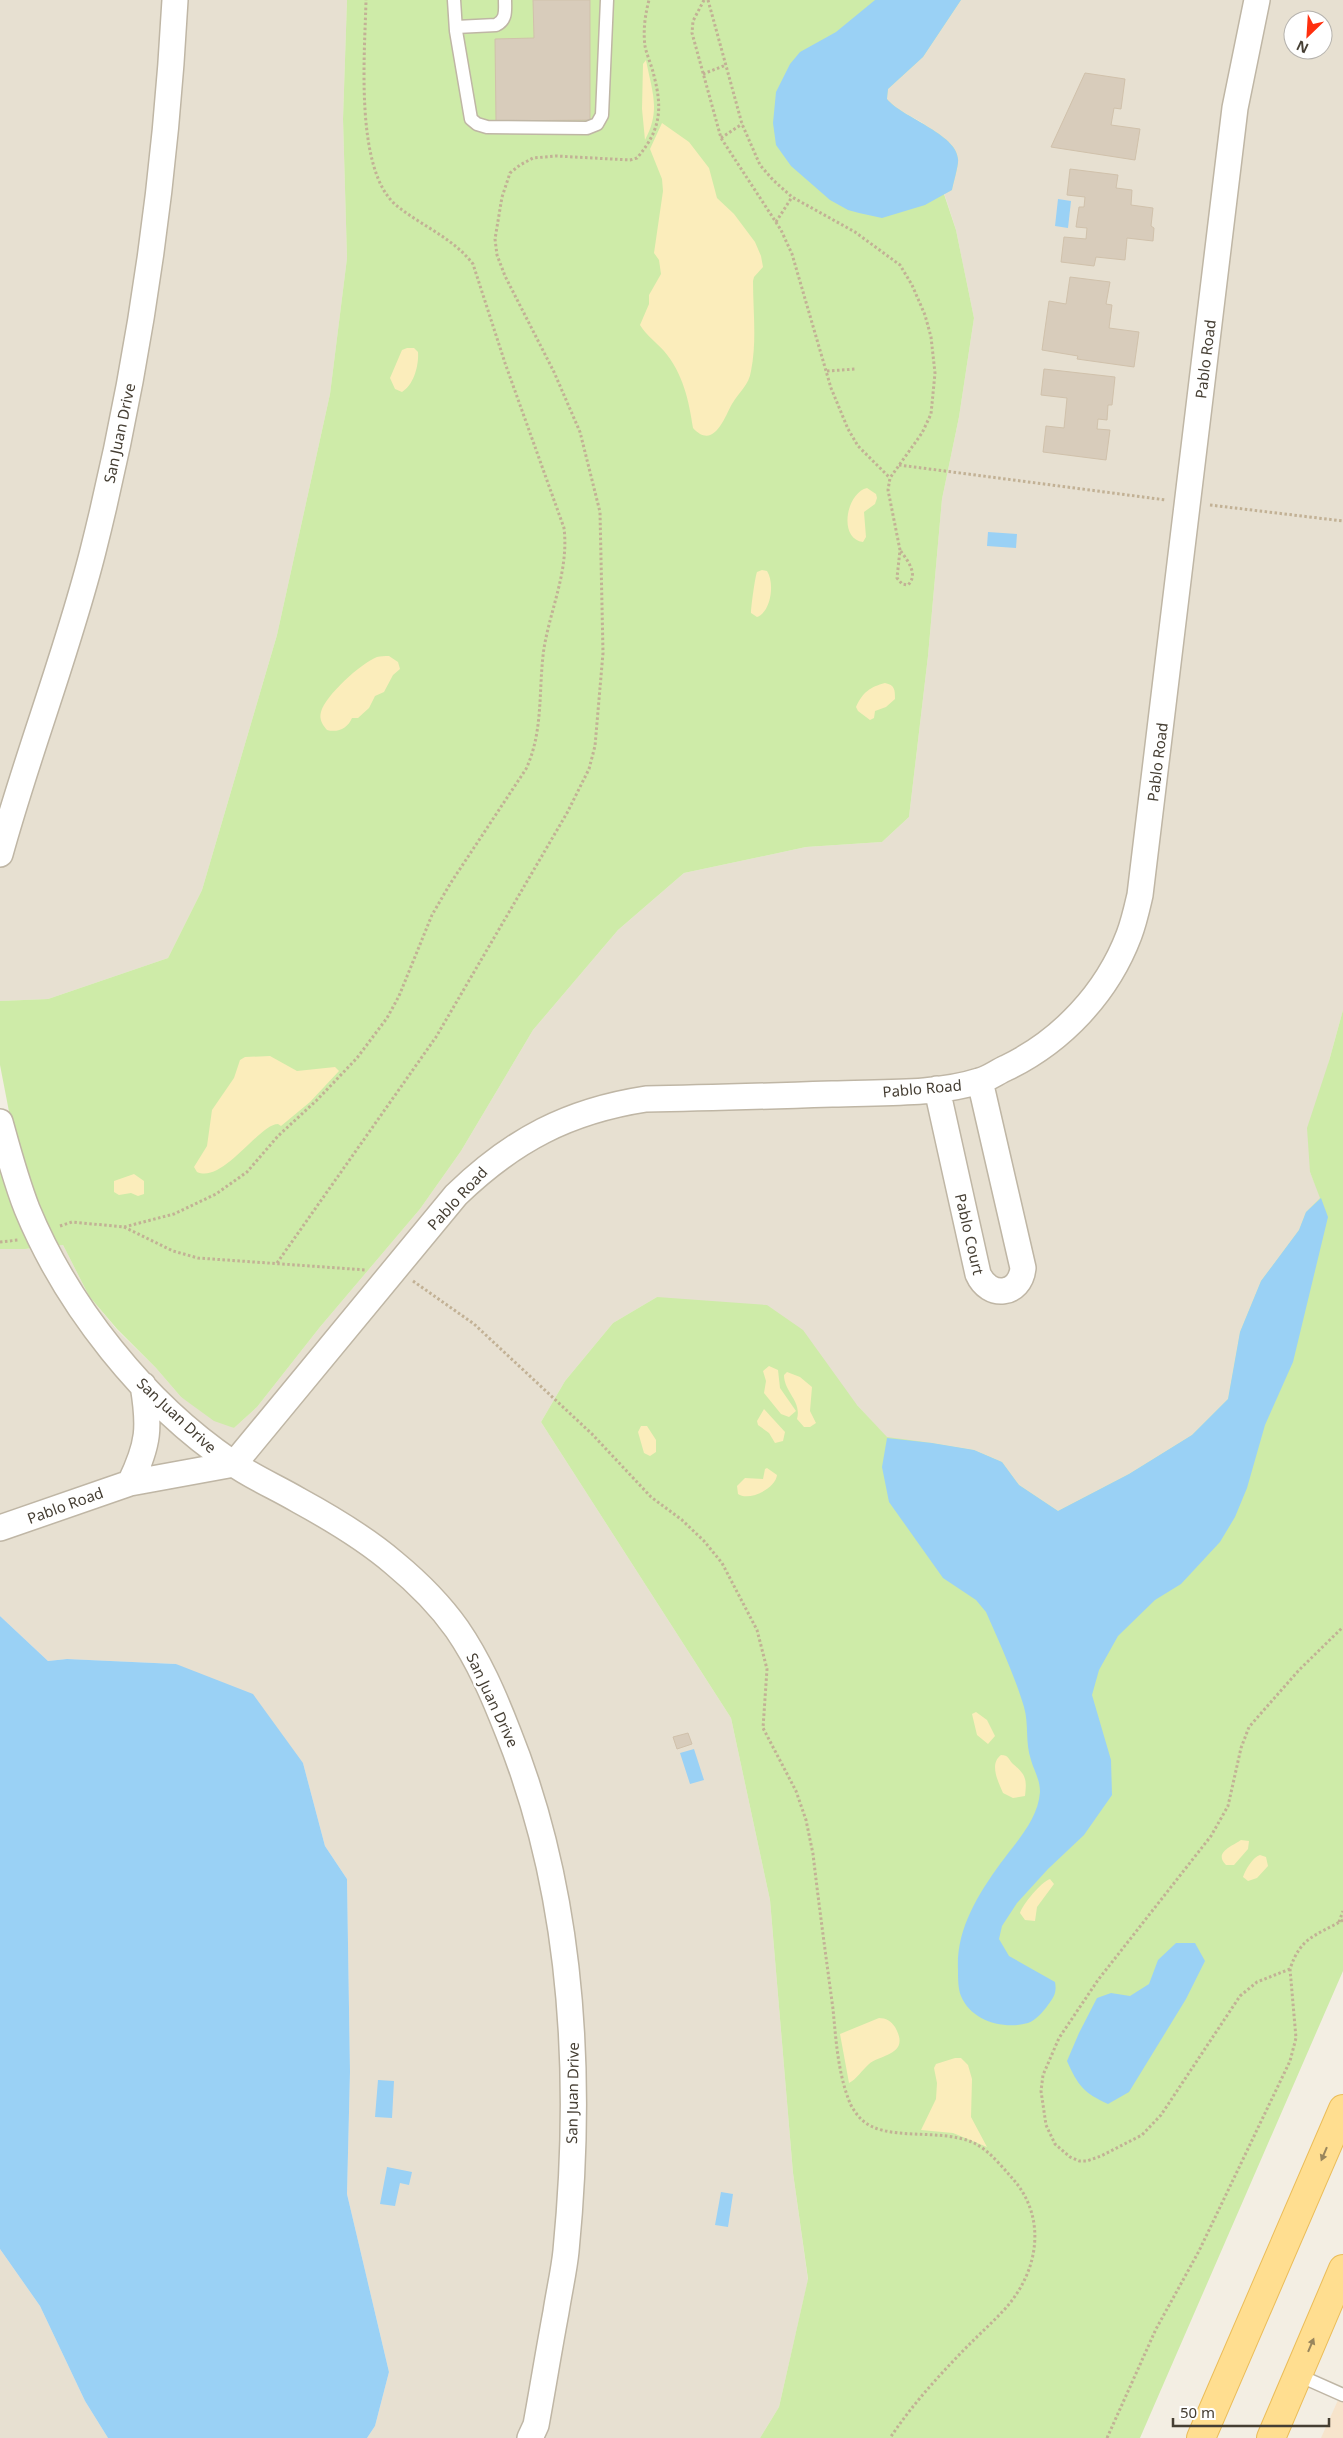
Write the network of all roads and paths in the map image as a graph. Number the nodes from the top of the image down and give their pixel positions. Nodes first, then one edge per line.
1 (175, 0) edge
2 (366, 0) edge
3 (454, 0) edge
4 (505, 0) edge
5 (607, 0) edge
6 (649, 0) edge
7 (704, 0) edge
8 (708, 0) edge
9 (1257, 0) edge
10 (456, 26) junction
11 (726, 65) junction
12 (703, 74) junction
13 (742, 124) junction
14 (721, 138) junction
15 (792, 197) junction
16 (776, 222) junction
17 (856, 369) dead end
18 (827, 371) junction
19 (899, 465) junction
20 (890, 478) junction
21 (1188, 503) junction
22 (1343, 521) edge
23 (900, 550) junction
24 (0, 854) edge
25 (980, 1081) junction
26 (937, 1088) junction
27 (0, 1122) edge
28 (124, 1226) junction
29 (38, 1232) junction
30 (277, 1264) junction
31 (392, 1272) junction
32 (143, 1385) junction
33 (234, 1464) junction
34 (130, 1483) junction
35 (0, 1528) edge
36 (1343, 1627) edge
37 (1343, 1911) edge
38 (1341, 1921) edge
39 (1290, 1969) junction
40 (1343, 2109) edge
41 (1288, 2238) junction
42 (1343, 2269) edge
43 (1298, 2375) junction
44 (1343, 2395) edge
45 (530, 2438) edge
46 (890, 2438) edge
47 (1107, 2438) edge
48 (1201, 2438) edge
49 (1217, 2438) edge
50 (1271, 2438) edge

1 - 24 street, San Juan Drive
2 - 28 path
3 - 10 lane
4 - 10 lane
5 - 10 lane
6 - 30 path
7 - 12 path
8 - 11 path
9 - 21 street, Pablo Road
11 - 12 path
11 - 13 path
12 - 14 path
13 - 14 path
13 - 15 path
14 - 16 path
15 - 16 path
15 - 19 path
16 - 18 path
17 - 18 path
18 - 20 path
19 - 20 path
19 - 21 path
20 - 23 path
21 - 22 path
21 - 25 street, Pablo Road
23 - 23 path
25 - 26 street, Pablo Road
25 - 26 street, Pablo Court
26 - 31 street, Pablo Road
27 - 29 street, San Juan Drive
28 - 29 path
28 - 30 path
29 - 32 street, San Juan Drive
30 - 31 path
31 - 33 street, Pablo Road
31 - 46 path
32 - 33 street, San Juan Drive
32 - 34 street
33 - 34 street, Pablo Road
33 - 45 street, San Juan Drive
34 - 35 street, Pablo Road
36 - 39 path
37 - 38 path
38 - 39 path
39 - 47 path
40 -> 41 main road
41 - 48 main road
41 - 49 main road
43 -> 42 main road
43 - 44 lane
43 - 50 main road

